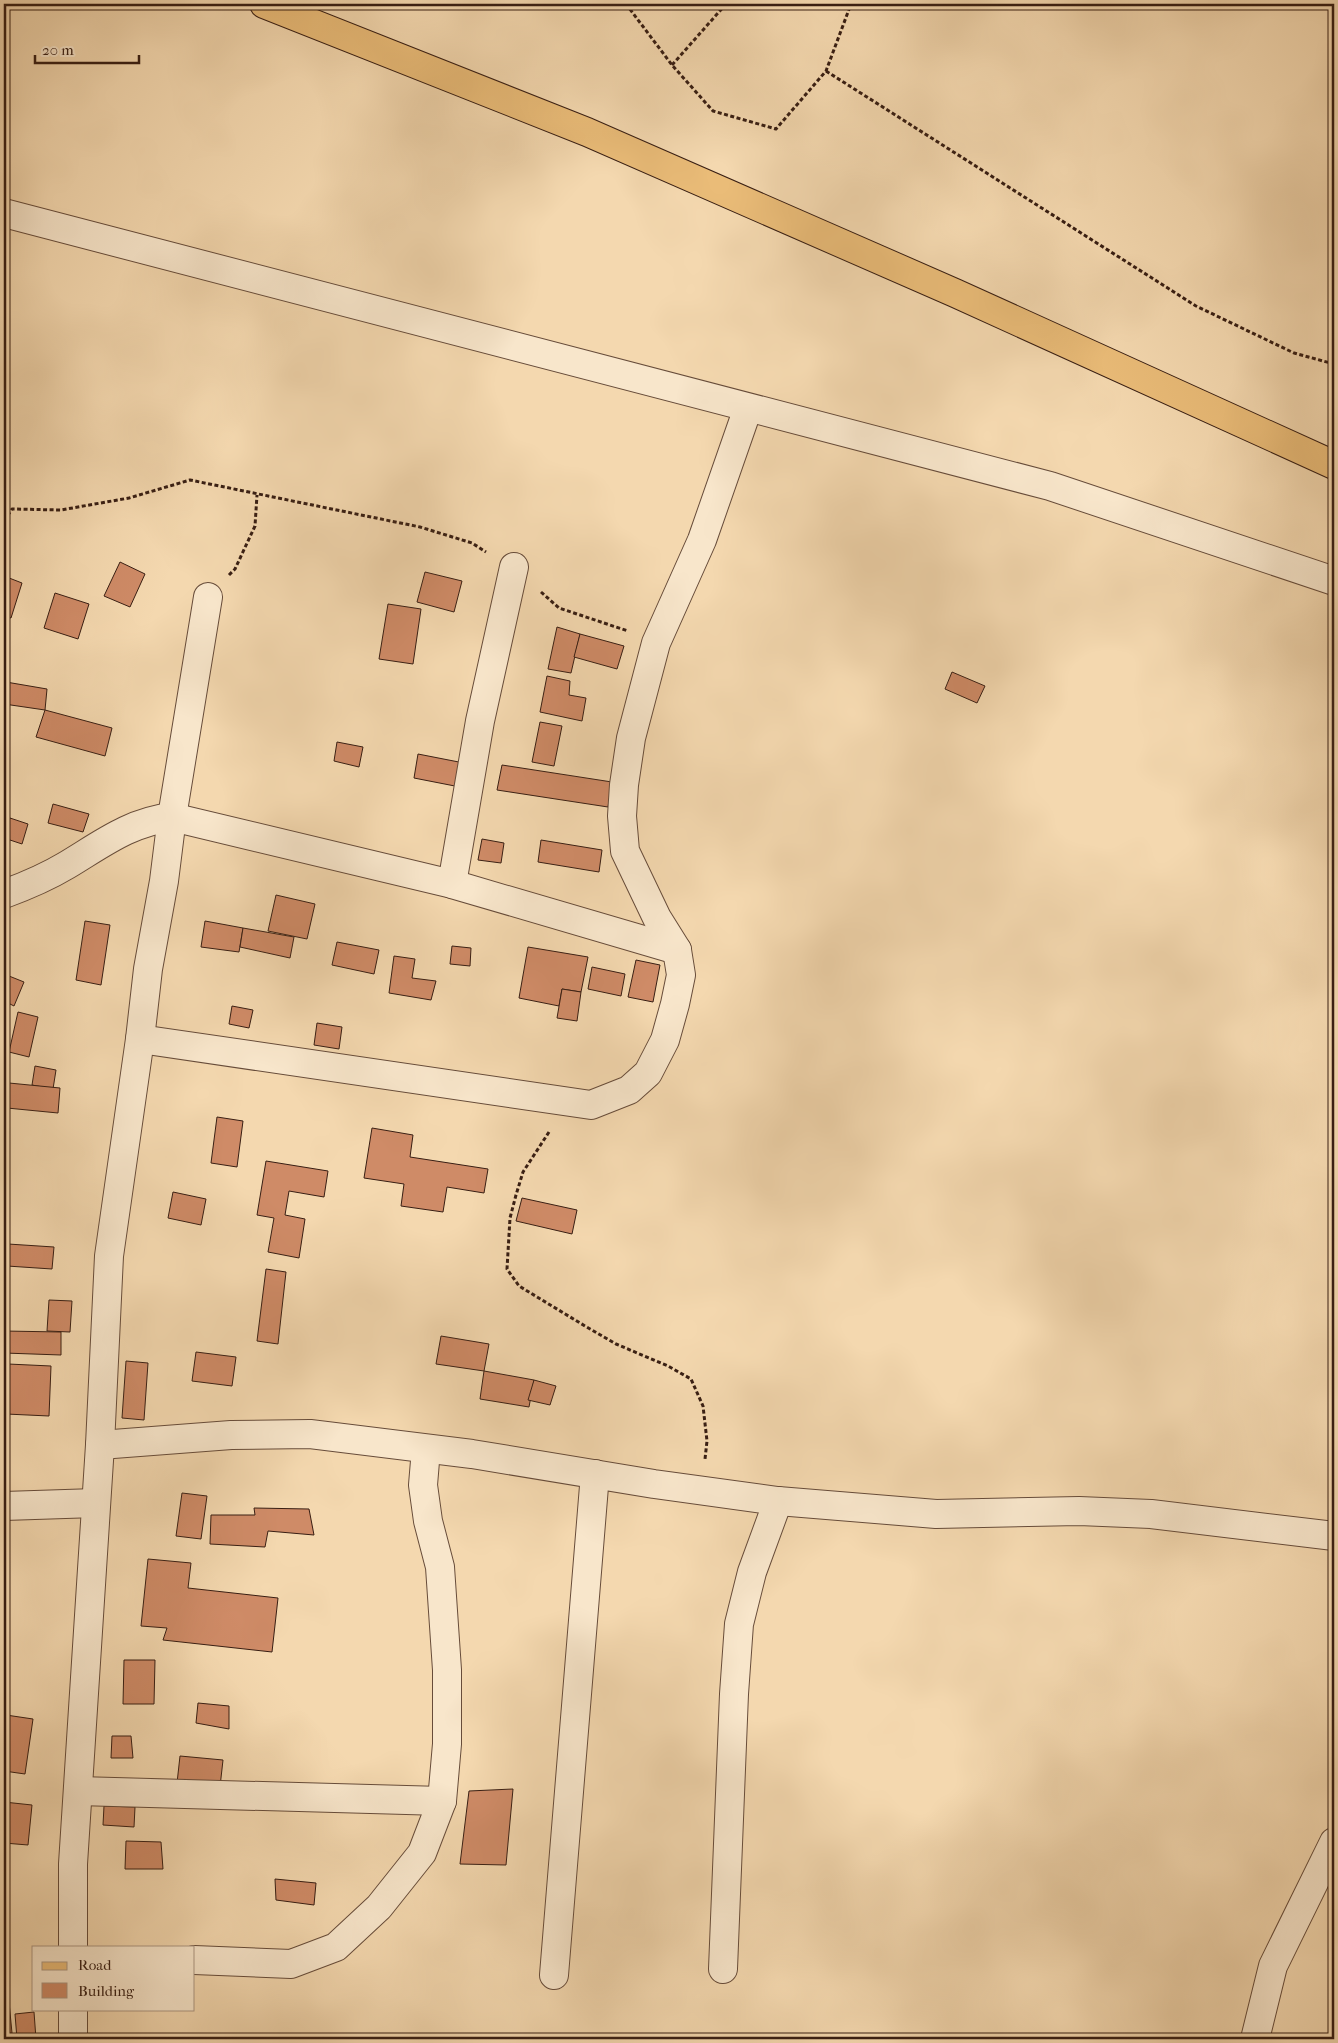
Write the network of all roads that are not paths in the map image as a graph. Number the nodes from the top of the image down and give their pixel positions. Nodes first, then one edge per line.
1 (264, 4) edge
2 (4, 213) edge
3 (748, 408) junction
4 (1334, 465) edge
5 (514, 567) road end
6 (1334, 581) edge
7 (208, 597) road end
8 (172, 817) junction
9 (452, 884) junction
10 (4, 894) edge
11 (677, 950) junction
12 (140, 1039) junction
13 (100, 1445) junction
14 (426, 1449) junction
15 (594, 1474) junction
16 (778, 1501) junction
17 (96, 1503) junction
18 (4, 1506) edge
19 (1334, 1536) edge
20 (78, 1791) junction
21 (442, 1801) junction
22 (1334, 1842) edge
23 (73, 1946) edge
24 (195, 1960) edge
25 (723, 1969) dead end
26 (554, 1975) dead end
27 (73, 2010) edge
28 (73, 2039) edge
29 (1254, 2039) edge

1 - 4 main road
2 - 3 street
3 - 6 street
3 - 11 street
5 - 9 street
7 - 8 street
8 - 9 street
8 - 10 street
8 - 12 street
9 - 11 street
11 - 12 street
12 - 13 street
13 - 14 street
13 - 17 street
14 - 15 street
14 - 21 street
15 - 16 street
15 - 26 street
16 - 19 street
16 - 25 street
17 - 18 street
17 - 20 street
20 - 21 street
20 - 23 street
21 - 24 street
22 - 29 street
27 - 28 street

